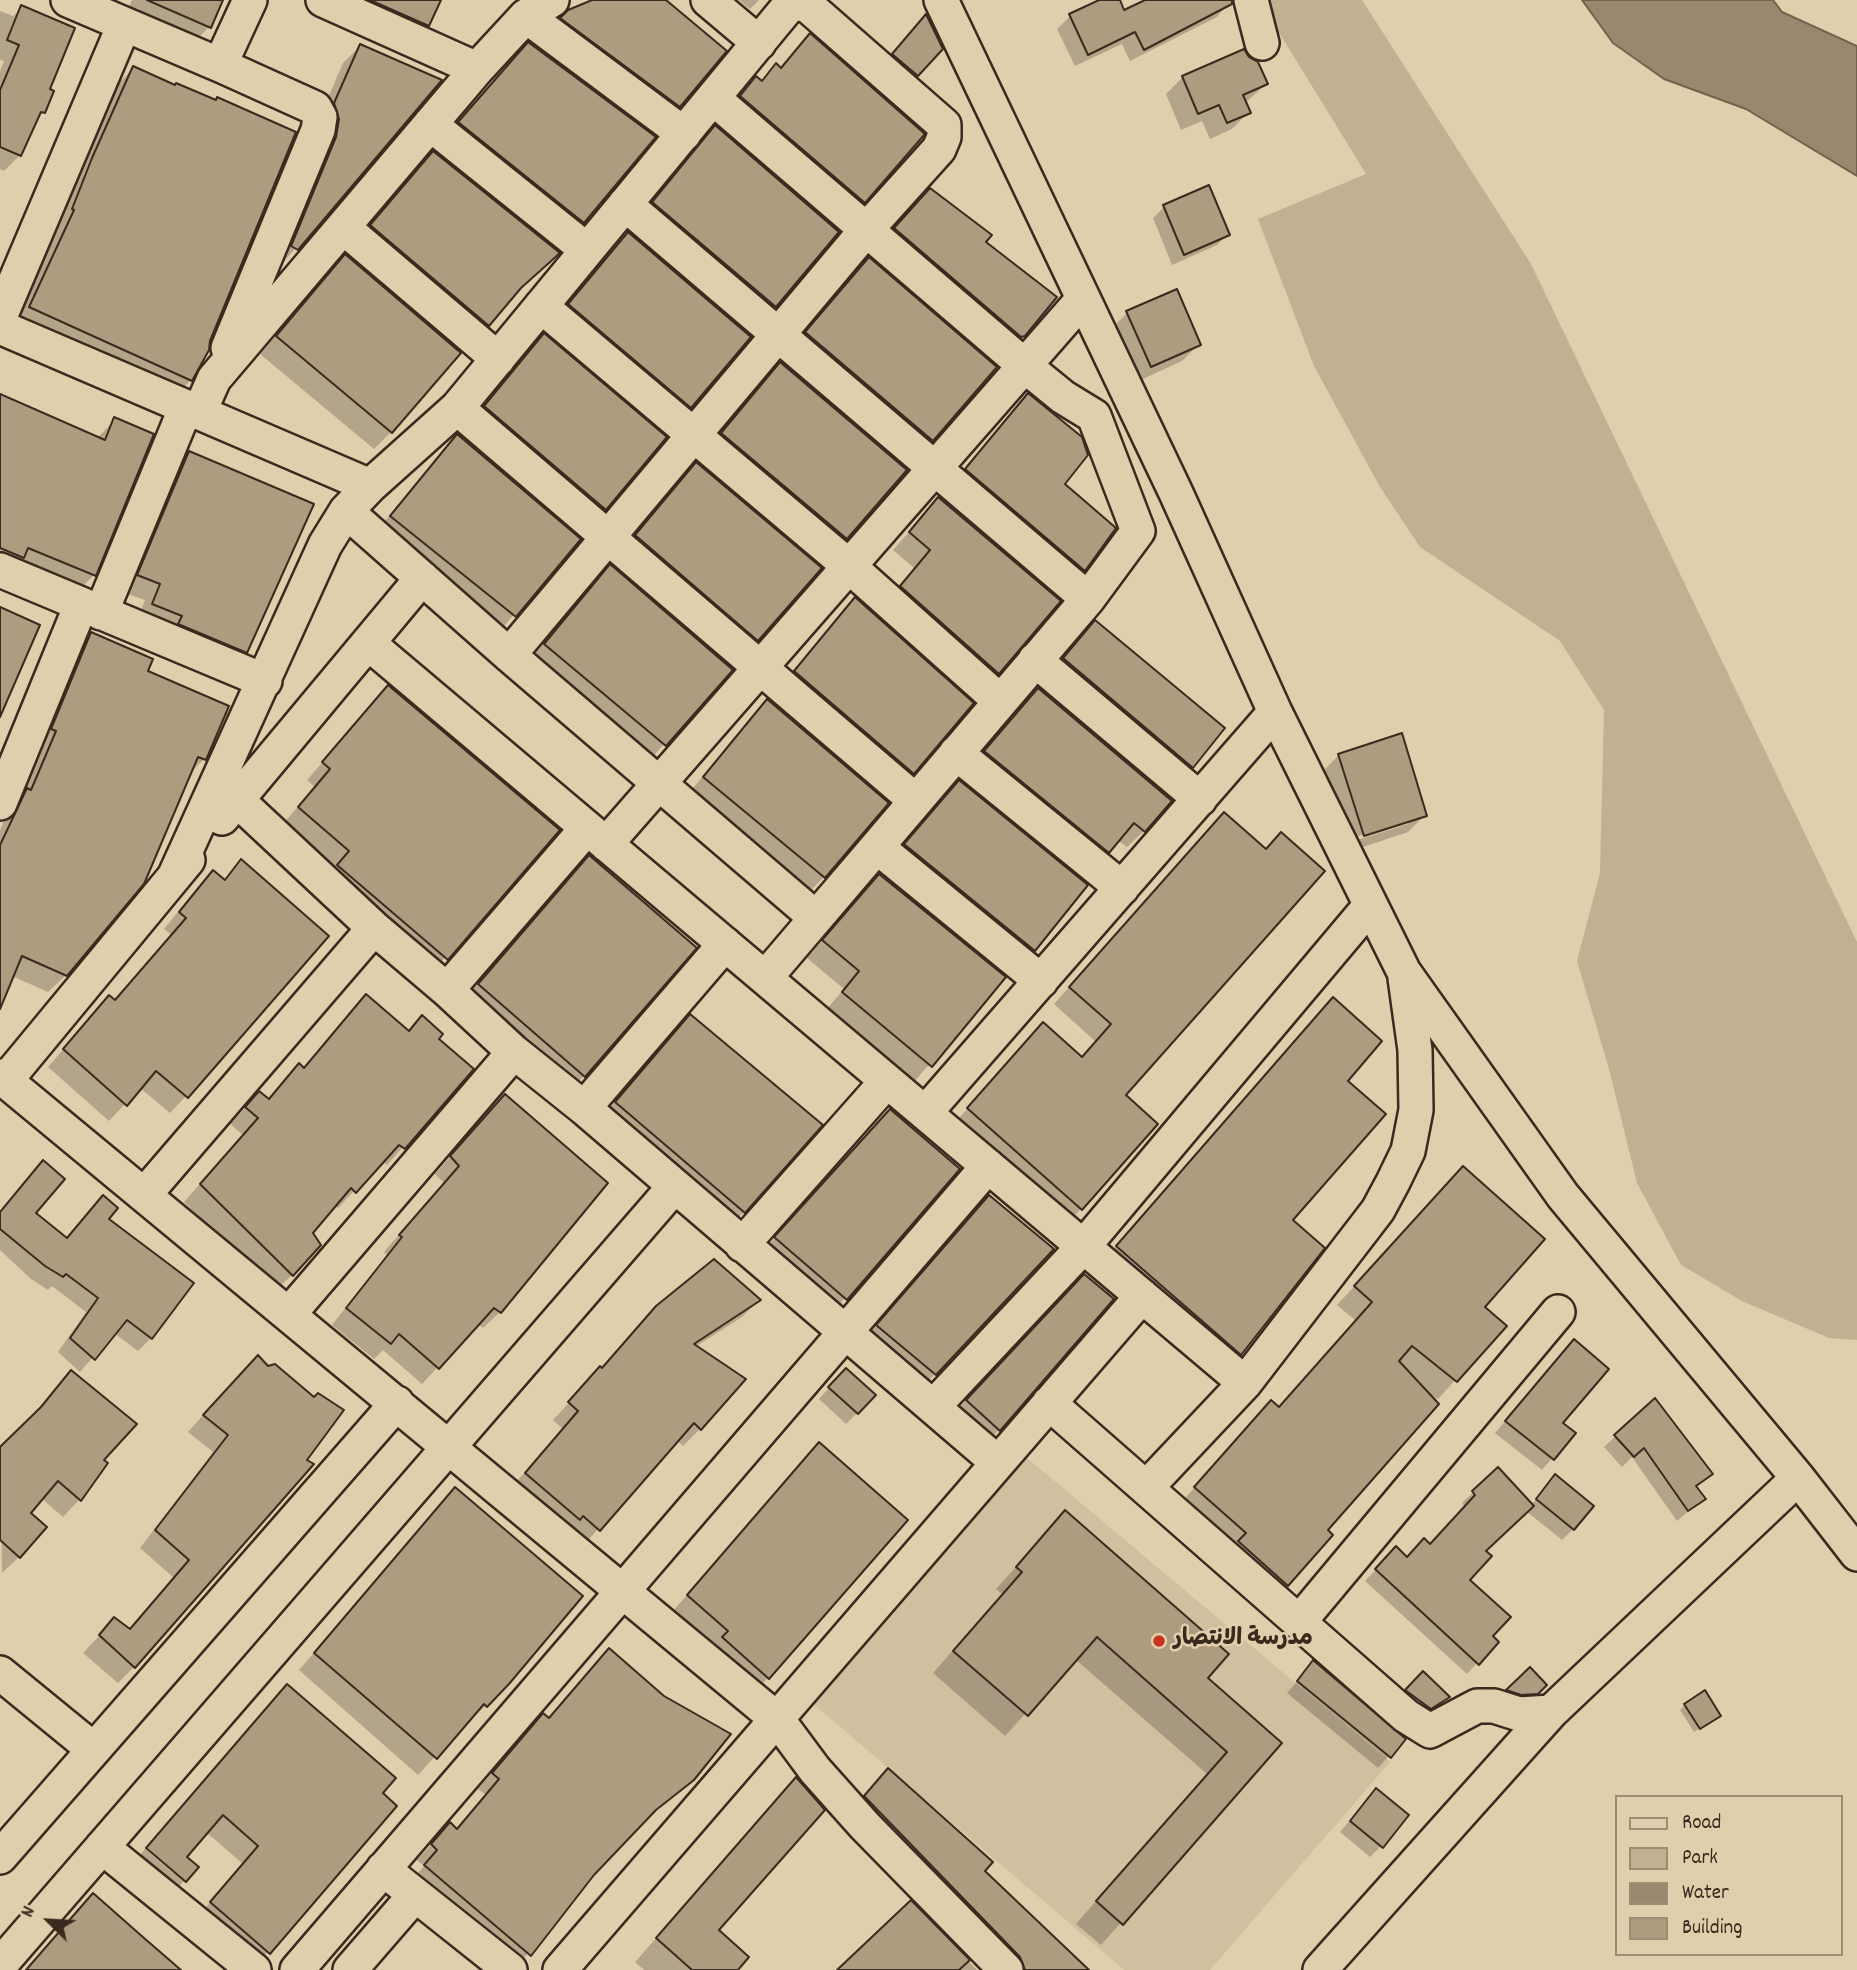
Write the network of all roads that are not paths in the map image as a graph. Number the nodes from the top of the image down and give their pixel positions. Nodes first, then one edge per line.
1 (68, 0) edge
2 (250, 0) edge
3 (323, 0) edge
4 (708, 0) edge
5 (941, 0) edge
6 (1251, 0) edge
7 (539, 8) edge
8 (124, 25) junction
9 (759, 43) junction
10 (1262, 43) dead end
11 (220, 65) junction
12 (477, 69) junction
13 (713, 98) junction
14 (430, 124) junction
15 (684, 134) junction
16 (625, 204) junction
17 (344, 228) junction
18 (866, 230) junction
19 (587, 250) junction
20 (1082, 300) junction
21 (541, 306) junction
22 (0, 317) edge
23 (0, 327) edge
24 (778, 336) junction
25 (498, 359) junction
26 (1025, 366) junction
27 (214, 379) junction
28 (457, 408) junction
29 (192, 410) junction
30 (695, 437) junction
31 (935, 469) junction
32 (370, 486) junction
33 (346, 511) junction
34 (609, 537) junction
35 (849, 567) junction
36 (0, 570) edge
37 (422, 578) junction
38 (1088, 598) junction
39 (91, 609) junction
40 (368, 643) junction
41 (509, 655) junction
42 (1035, 660) junction
43 (761, 666) junction
44 (265, 681) junction
45 (1000, 701) junction
46 (1275, 712) junction
47 (956, 753) junction
48 (659, 783) junction
49 (1200, 799) junction
50 (237, 800) junction
51 (916, 801) junction
52 (0, 803) edge
53 (597, 836) junction
54 (877, 847) junction
55 (174, 877) junction
56 (1122, 888) junction
57 (1369, 906) junction
58 (815, 917) junction
59 (374, 929) junction
60 (725, 944) junction
61 (1404, 972) junction
62 (765, 978) junction
63 (1041, 981) junction
64 (447, 990) junction
65 (514, 1052) junction
66 (3, 1077) edge
67 (887, 1081) junction
68 (584, 1108) junction
69 (925, 1113) junction
70 (988, 1166) junction
71 (674, 1187) junction
72 (145, 1194) junction
73 (742, 1245) junction
74 (1083, 1247) junction
75 (1142, 1296) junction
76 (1558, 1312) dead end
77 (289, 1314) junction
78 (845, 1332) junction
79 (1245, 1383) junction
80 (397, 1403) junction
81 (1049, 1403) junction
82 (933, 1407) junction
83 (449, 1447) junction
84 (998, 1462) junction
85 (1798, 1478) junction
86 (1146, 1488) junction
87 (1857, 1554) edge
88 (623, 1591) junction
89 (1299, 1622) junction
90 (0, 1673) edge
91 (1551, 1712) junction
92 (778, 1720) junction
93 (93, 1749) junction
94 (102, 1847) junction
95 (0, 1857) edge
96 (383, 1869) junction
97 (415, 1895) junction
98 (0, 1965) edge
99 (254, 1970) edge
100 (297, 1970) edge
101 (350, 1970) edge
102 (510, 1970) edge
103 (560, 1970) edge
104 (1006, 1970) edge
105 (1320, 1970) edge

1 - 8 street
2 - 11 street
3 - 12 street
4 - 9 street
5 - 20 street
6 - 10 street
7 - 12 street
7 - 15 street
8 - 11 street
8 - 22 street
9 - 13 street
9 - 18 street
11 - 27 street
12 - 14 street
13 - 15 street
13 - 18 street
14 - 17 street
14 - 19 street
15 - 16 street
16 - 19 street
16 - 24 street
17 - 25 street
17 - 27 street
18 - 24 street
18 - 26 street
19 - 21 street
20 - 26 street
20 - 46 street
21 - 25 street
21 - 30 street
23 - 29 street
24 - 30 street
24 - 31 street
25 - 28 street
26 - 31 street
26 - 38 street
27 - 29 street
28 - 32 street
28 - 34 street
29 - 32 street
29 - 39 street
30 - 34 street
30 - 35 street
31 - 35 street
31 - 38 street
32 - 33 street
33 - 37 street
33 - 44 street
34 - 41 street
34 - 43 street
35 - 43 street
35 - 45 street
36 - 39 street
37 - 40 street
37 - 41 street
38 - 42 street
39 - 44 street
39 - 52 street
40 - 50 street
40 - 53 street
41 - 48 street
42 - 45 street
42 - 49 street
43 - 48 street
43 - 51 street
44 - 55 street
45 - 47 street
46 - 49 street
46 - 57 street
47 - 51 street
47 - 56 street
48 - 53 street
48 - 58 street
49 - 56 street
50 - 55 street
50 - 59 street
51 - 54 street
53 - 60 street
53 - 64 street
54 - 58 street
54 - 63 street
55 - 66 street
56 - 63 street
57 - 61 street
57 - 74 street
58 - 62 street
59 - 64 street
59 - 72 street
60 - 62 street
60 - 68 street
61 - 79 street
61 - 85 street
62 - 67 street
63 - 69 street
64 - 65 street
65 - 68 street
65 - 77 street
66 - 72 street
67 - 69 street
67 - 73 street
68 - 71 street
69 - 70 street
70 - 74 street
70 - 78 street
71 - 73 street
71 - 83 street
72 - 77 street
73 - 78 street
74 - 75 street
74 - 82 street
75 - 79 street
75 - 81 street
76 - 89 street
77 - 80 street
78 - 82 street
78 - 88 street
79 - 86 street
80 - 83 street
80 - 93 street
81 - 84 street
81 - 86 street
82 - 84 street
83 - 88 street
83 - 94 street
84 - 92 street
85 - 87 street
85 - 91 street
86 - 89 street
88 - 92 street
88 - 96 street
89 - 91 street
90 - 93 street
91 - 105 street
92 - 103 street
92 - 104 street
93 - 95 street
94 - 98 street
94 - 99 street
96 - 97 street
96 - 100 street
97 - 101 street
97 - 102 street

